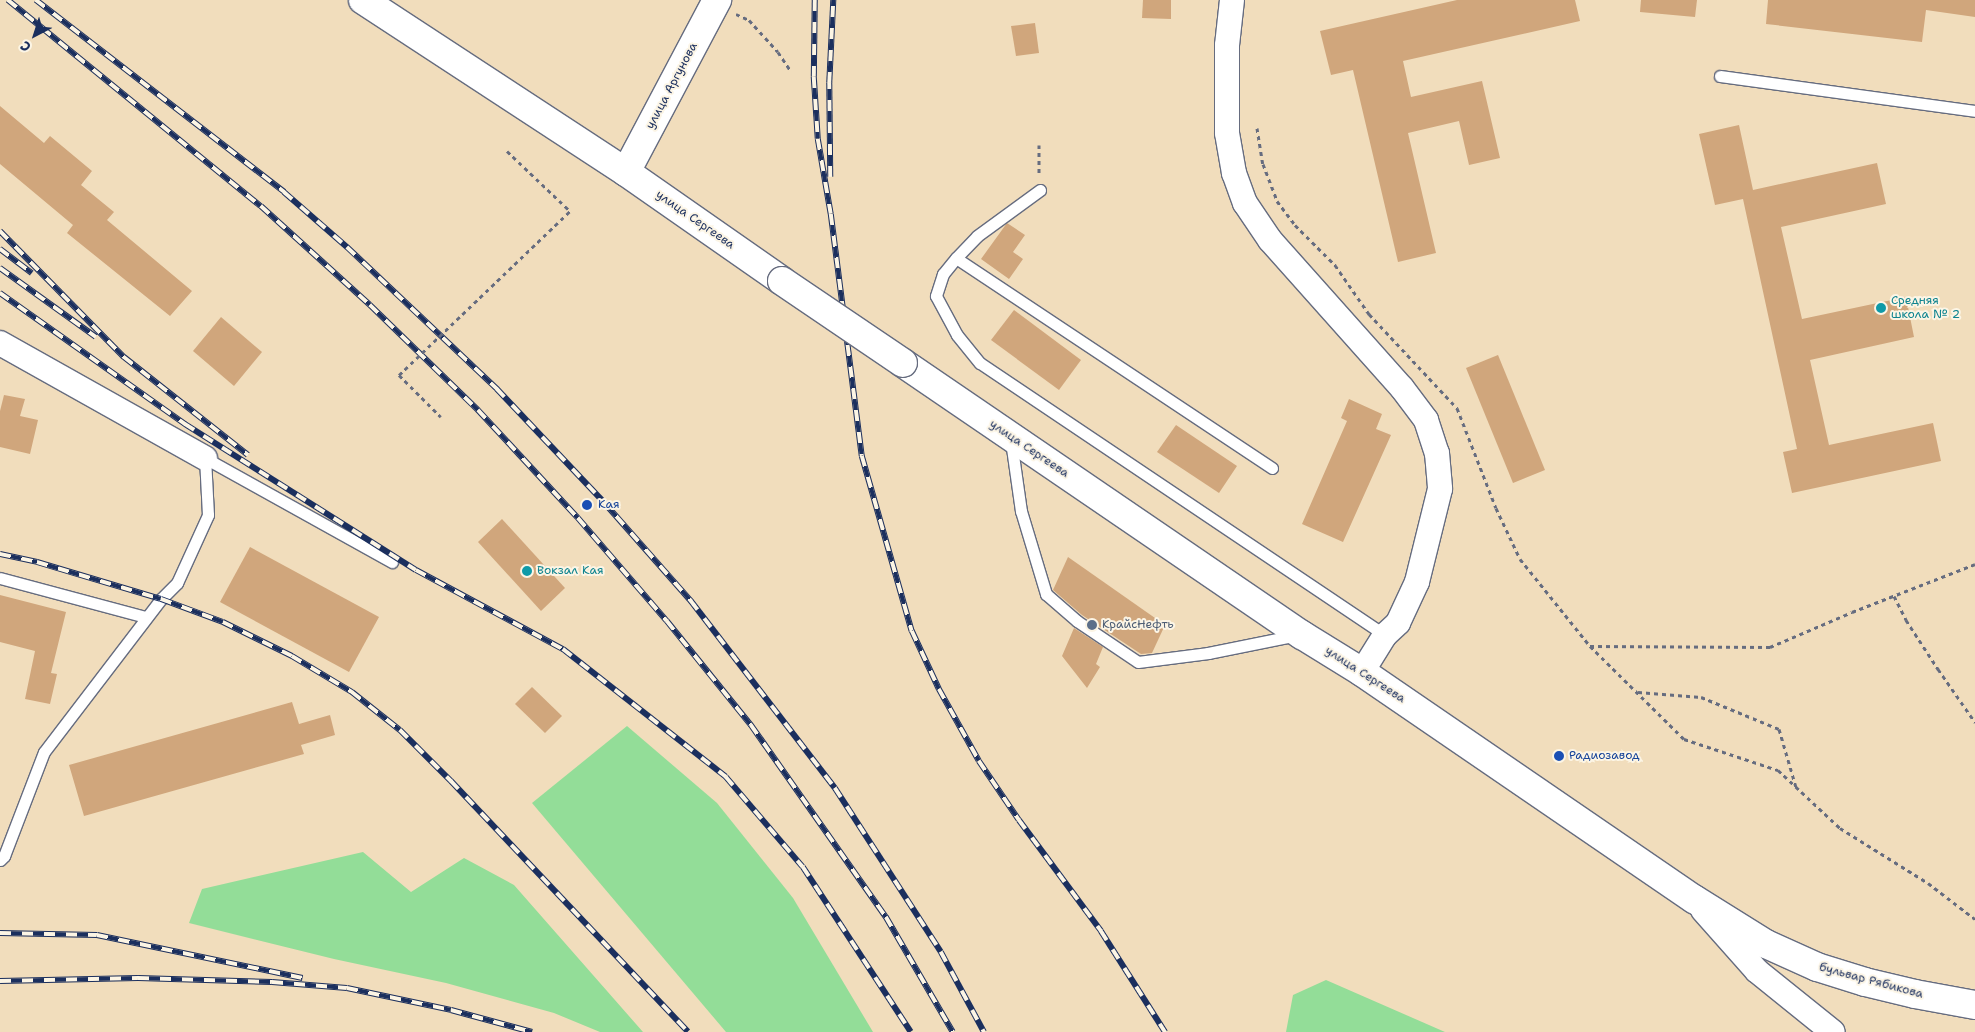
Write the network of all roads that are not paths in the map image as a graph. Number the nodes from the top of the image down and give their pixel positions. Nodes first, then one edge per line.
1 (363, 0) edge
2 (1232, 0) edge
3 (724, 6) edge
4 (1720, 76) dead end
5 (1975, 111) edge
6 (626, 172) junction
7 (1040, 190) road end
8 (956, 258) junction
9 (0, 343) edge
10 (1010, 437) junction
11 (205, 458) junction
12 (1272, 468) dead end
13 (392, 562) dead end
14 (0, 578) edge
15 (146, 617) junction
16 (1302, 635) junction
17 (1385, 635) junction
18 (1362, 672) junction
19 (0, 860) edge
20 (1694, 899) junction
21 (1975, 1005) edge
22 (1832, 1032) edge

1 - 6 main road, улица Сергеева
2 - 17 street
3 - 6 main road, улица Аргунова
4 - 5 lane
6 - 10 main road, улица Сергеева, bridge
7 - 8 lane
8 - 12 lane
8 - 17 lane
9 - 11 street
10 - 16 main road, улица Сергеева
10 - 16 lane
11 - 13 lane
11 - 15 lane
14 - 15 lane
15 - 19 lane
16 - 18 main road, улица Сергеева
17 - 18 street
18 - 20 main road, улица Сергеева
20 - 21 main road, бульвар Рябикова
20 - 22 street

